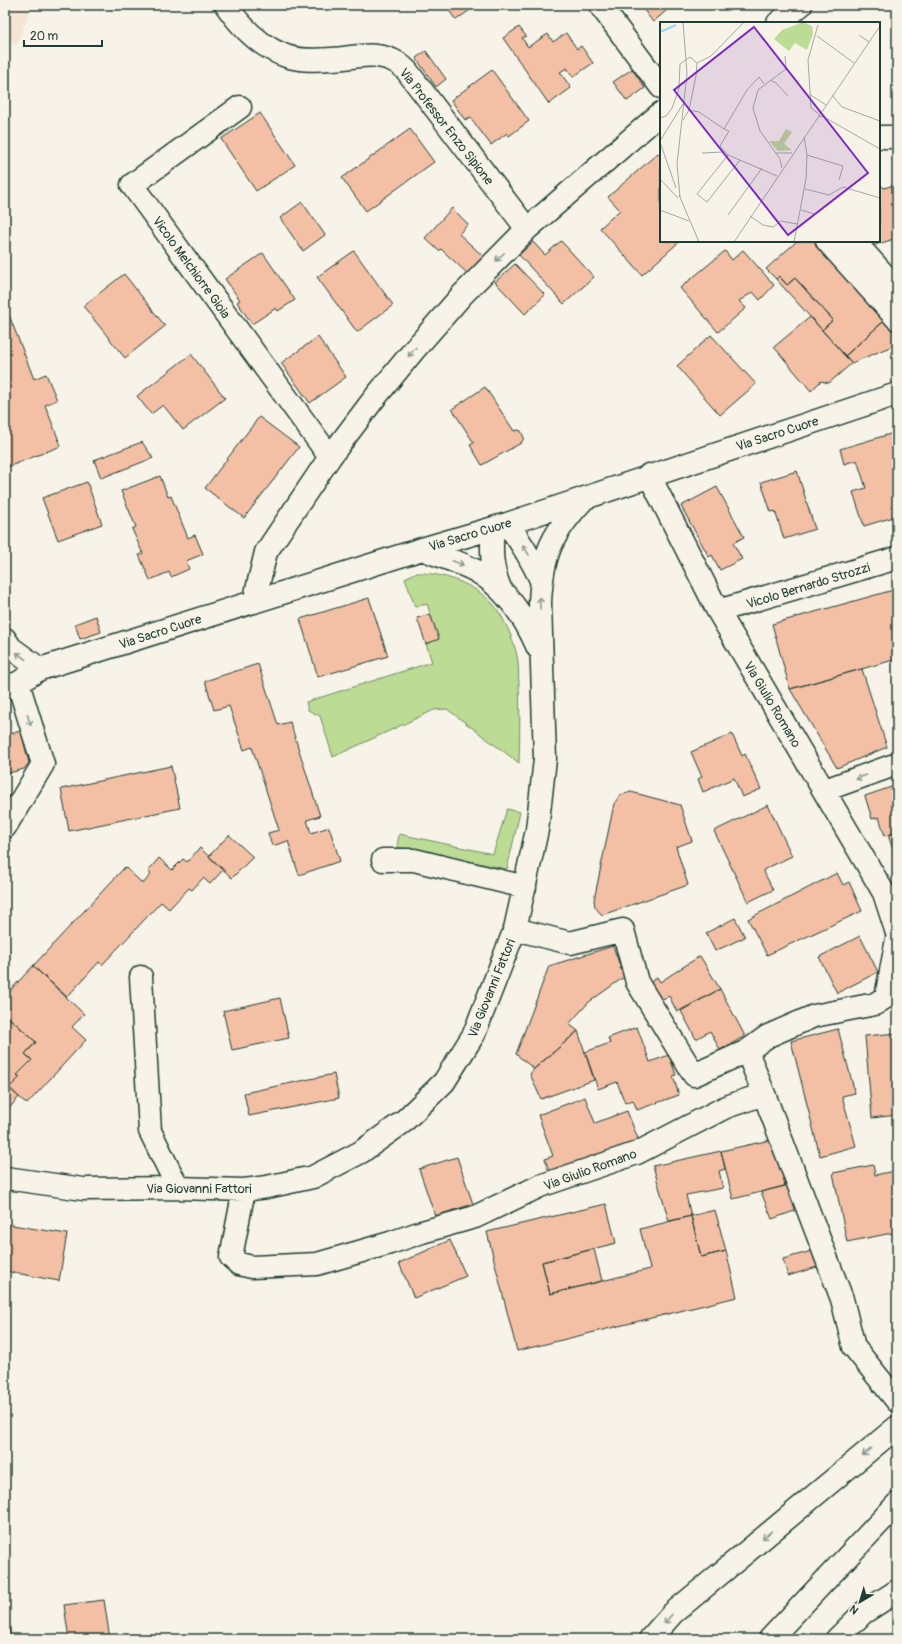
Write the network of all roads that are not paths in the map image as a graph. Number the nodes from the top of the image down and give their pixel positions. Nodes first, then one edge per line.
1 (226, 5) edge
2 (600, 5) edge
3 (801, 5) edge
4 (779, 22) edge
5 (660, 86) edge
6 (240, 106) dead end
7 (660, 114) edge
8 (880, 137) edge
9 (897, 137) edge
10 (528, 229) junction
11 (828, 242) edge
12 (855, 242) edge
13 (897, 289) edge
14 (897, 319) edge
15 (897, 394) edge
16 (330, 457) junction
17 (649, 475) junction
18 (585, 498) junction
19 (500, 526) junction
20 (422, 549) junction
21 (897, 558) edge
22 (541, 580) junction
23 (500, 588) junction
24 (254, 602) junction
25 (718, 612) junction
26 (5, 639) edge
27 (542, 656) junction
28 (40, 669) junction
29 (11, 685) edge
30 (897, 764) edge
31 (824, 790) junction
32 (5, 827) edge
33 (383, 860) dead end
34 (525, 887) junction
35 (890, 891) edge
36 (515, 929) junction
37 (897, 933) edge
38 (897, 939) edge
39 (141, 977) dead end
40 (747, 1050) junction
41 (764, 1094) junction
42 (5, 1180) edge
43 (178, 1188) junction
44 (244, 1190) junction
45 (897, 1401) edge
46 (897, 1427) edge
47 (892, 1512) edge
48 (897, 1591) edge
49 (650, 1639) edge
50 (770, 1639) edge
51 (838, 1639) edge

1 - 10 street, Via Professor Enzo Sipione
2 - 5 street
3 - 4 street
6 - 16 street, Vicolo Melchiorre Gioia
7 - 10 street
8 - 9 street
10 -> 16 street
11 - 14 street
12 - 13 street
15 - 17 street, Via Sacro Cuore
16 - 24 street
17 - 18 street, Via Sacro Cuore
17 - 25 street, Via Giulio Romano
18 - 19 street, Via Sacro Cuore
18 - 22 street
19 - 20 street, Via Sacro Cuore
22 -> 19 street
19 - 23 street
20 -> 23 street
20 - 24 street, Via Sacro Cuore
21 - 25 street, Vicolo Bernardo Strozzi
27 -> 22 street, Via Giovanni Fattori
23 - 27 street
24 - 28 street, Via Sacro Cuore
25 - 31 street, Via Giulio Romano
28 -> 26 street
27 - 34 street, Via Giovanni Fattori
28 - 29 street, Via Sacro Cuore
29 -> 32 street
30 -> 31 street
31 - 35 street, Via Giulio Romano
33 - 34 street
34 - 36 street, Via Giovanni Fattori
35 - 37 street, Via Giulio Romano
36 - 40 street
36 - 44 street, Via Giovanni Fattori
38 - 40 street
39 - 43 street
40 - 41 street
41 - 44 street, Via Giulio Romano
41 - 45 street
42 - 43 street, Via Giovanni Fattori
43 - 44 street, Via Giovanni Fattori
46 -> 49 street
47 - 50 street
48 - 51 street

